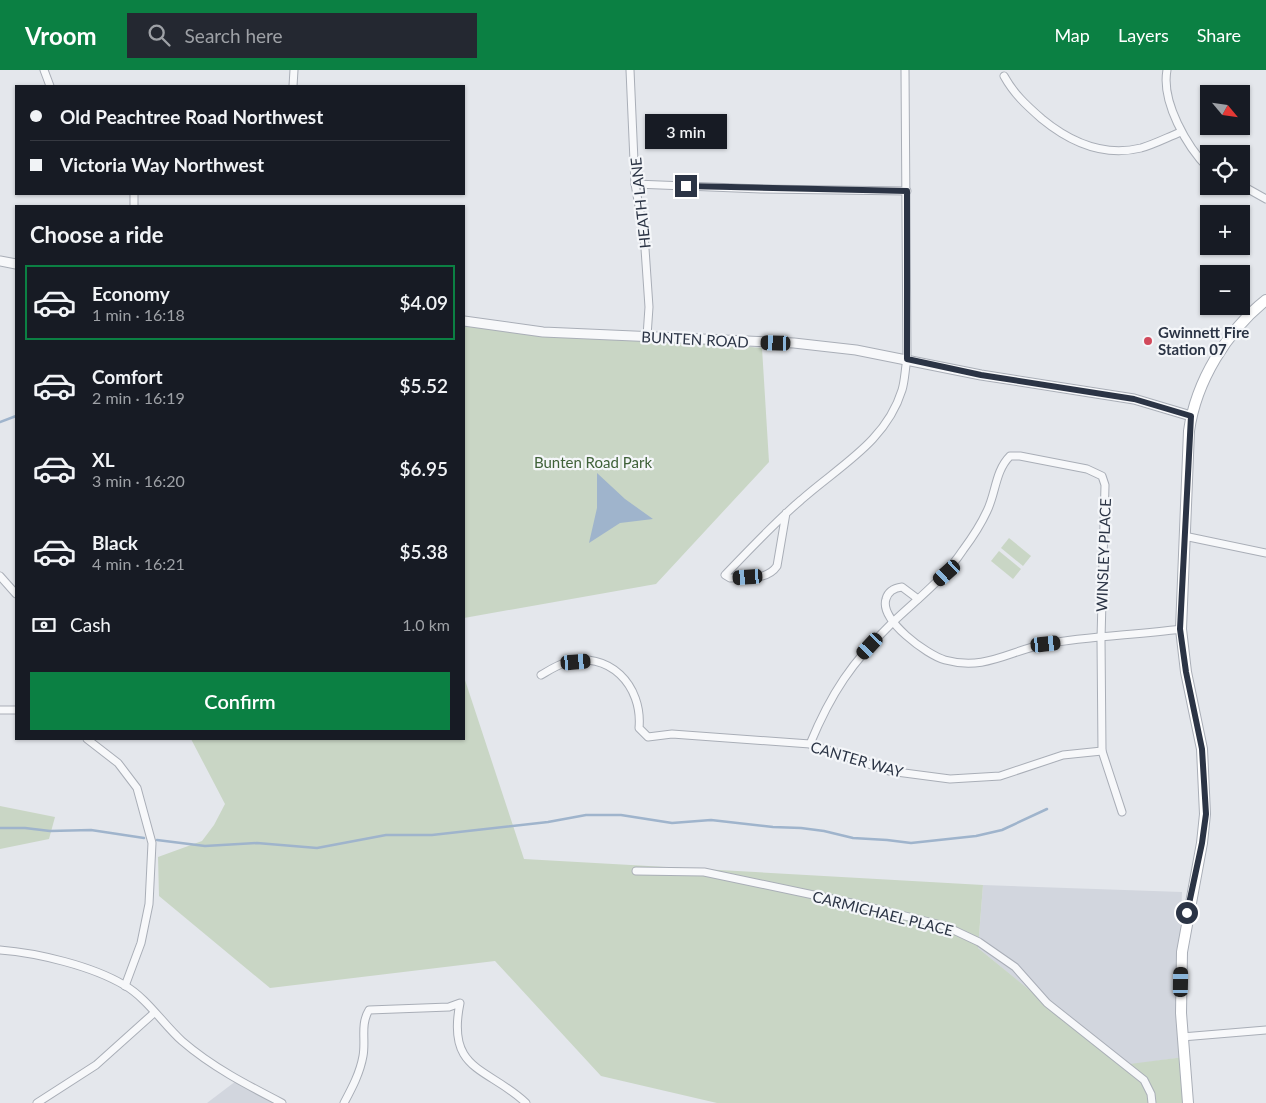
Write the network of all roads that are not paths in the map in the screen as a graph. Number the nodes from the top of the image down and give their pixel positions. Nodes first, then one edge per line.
1 (44, 70) edge
2 (294, 70) edge
3 (630, 70) edge
4 (906, 70) edge
5 (1167, 70) edge
6 (1004, 76) dead end
7 (50, 85) edge
8 (293, 85) edge
9 (1181, 132) junction
10 (1200, 160) edge
11 (635, 184) junction
12 (907, 191) junction
13 (1250, 191) edge
14 (1266, 199) edge
15 (0, 261) edge
16 (15, 264) edge
17 (1266, 300) edge
18 (465, 321) edge
19 (647, 336) junction
20 (907, 359) junction
21 (1191, 416) junction
22 (786, 513) junction
23 (1184, 536) junction
24 (1266, 553) edge
25 (0, 576) edge
26 (15, 593) edge
27 (918, 599) junction
28 (893, 622) junction
29 (1180, 629) junction
30 (1101, 638) junction
31 (541, 675) dead end
32 (0, 710) edge
33 (15, 710) edge
34 (88, 740) edge
35 (810, 744) junction
36 (1102, 751) junction
37 (1122, 812) dead end
38 (636, 871) dead end
39 (0, 950) edge
40 (125, 986) junction
41 (154, 1013) junction
42 (1266, 1030) edge
43 (1182, 1037) junction
44 (37, 1103) edge
45 (282, 1103) edge
46 (344, 1103) edge
47 (526, 1103) edge
48 (1152, 1103) edge
49 (1188, 1103) edge

1 - 7 street
2 - 8 street
3 - 11 street, HEATH LANE
4 - 12 street
5 - 9 street
6 - 9 street
9 - 10 street
11 - 12 street
11 - 19 street, HEATH LANE
12 - 20 street
13 - 14 street
15 - 16 street
17 - 21 main road
18 - 19 street, BUNTEN ROAD
19 - 20 street, BUNTEN ROAD
20 - 21 street, BUNTEN ROAD
20 - 22 street
21 - 23 main road
22 - 22 street
23 - 24 street
23 - 29 main road
25 - 26 street
27 - 28 street, WINSLEY PLACE
27 - 28 street
27 - 30 street, WINSLEY PLACE
28 - 30 street
28 - 35 street, WINSLEY PLACE
29 - 30 street
29 - 43 main road
30 - 36 street, WINSLEY PLACE
31 - 35 street, CANTER WAY
32 - 33 street
34 - 40 street
35 - 36 street, CANTER WAY
36 - 37 street, WINSLEY PLACE
38 - 48 street, CARMICHAEL PLACE
39 - 40 street
40 - 41 street
41 - 44 street
41 - 45 street
42 - 43 street
43 - 49 main road
46 - 47 street

